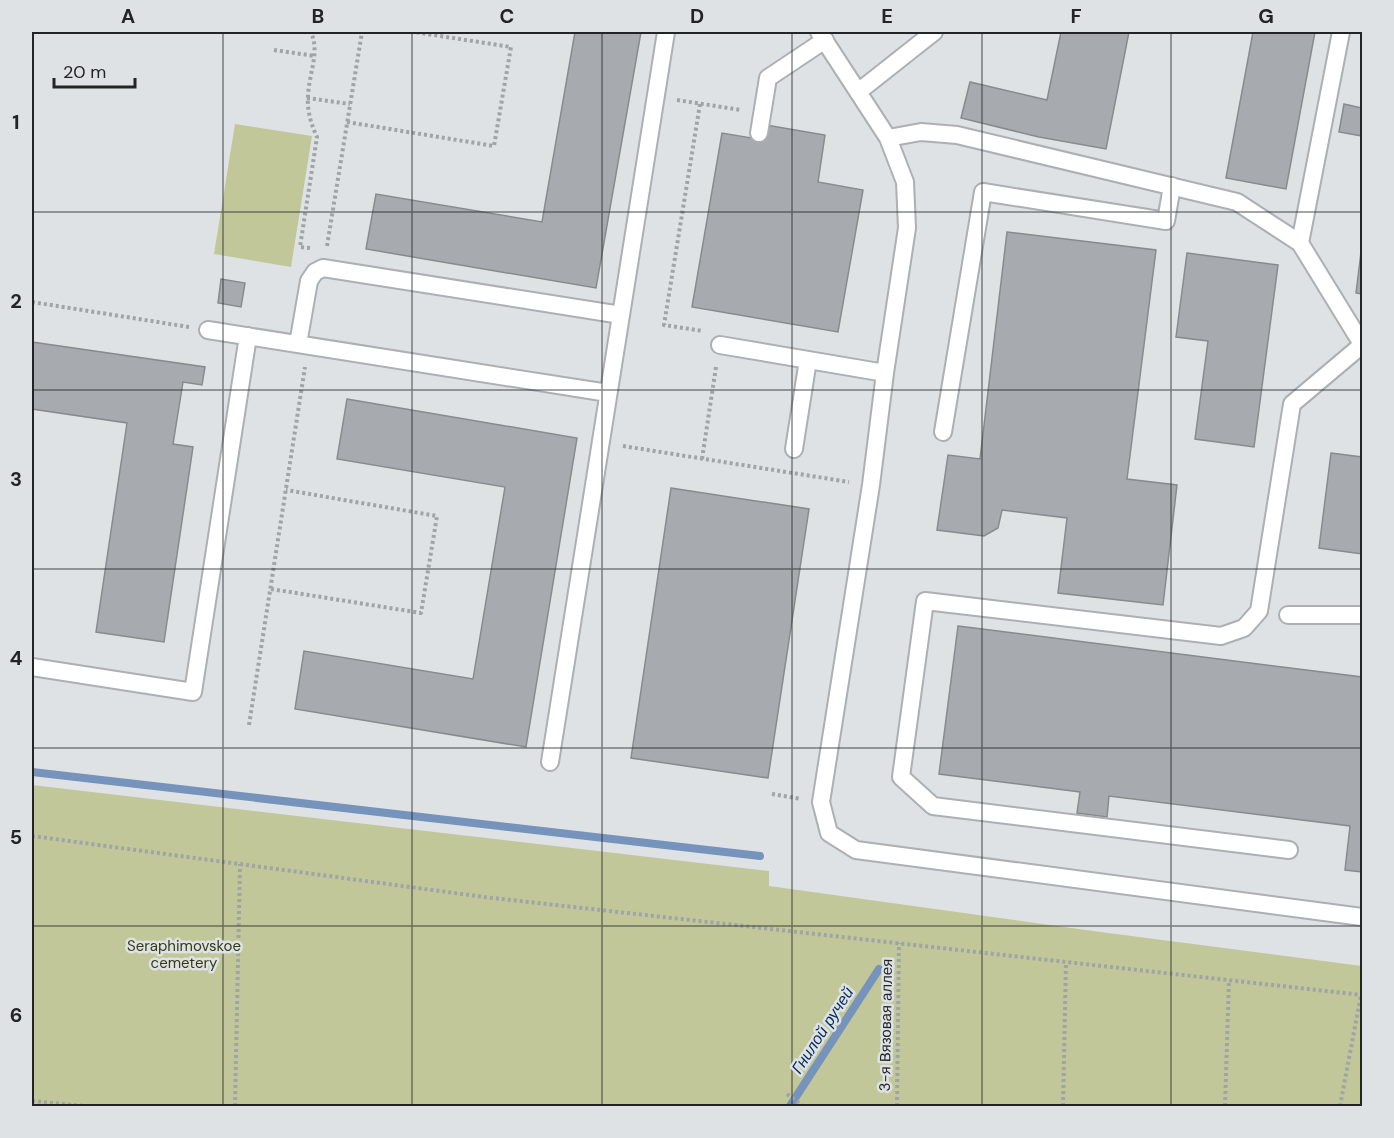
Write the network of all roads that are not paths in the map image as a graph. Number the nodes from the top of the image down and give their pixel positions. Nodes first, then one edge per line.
1 (666, 32) edge
2 (934, 32) edge
3 (1341, 32) edge
4 (822, 36) edge
5 (858, 92) junction
6 (759, 133) dead end
7 (888, 138) junction
8 (1172, 186) junction
9 (1300, 243) junction
10 (621, 315) junction
11 (208, 330) road end
12 (248, 336) junction
13 (303, 345) junction
14 (720, 345) road end
15 (1362, 345) edge
16 (808, 360) junction
17 (885, 373) junction
18 (608, 393) junction
19 (943, 432) dead end
20 (794, 449) dead end
21 (1288, 615) dead end
22 (1362, 615) edge
23 (32, 667) edge
24 (550, 762) dead end
25 (1289, 850) dead end
26 (1362, 917) edge

1 - 10 lane
2 - 5 lane
3 - 9 lane
4 - 5 lane
4 - 6 lane
5 - 7 lane
7 - 8 lane
7 - 17 lane
8 - 9 lane
8 - 19 lane
9 - 15 lane
10 - 13 lane
10 - 18 lane
11 - 12 lane
12 - 13 lane
12 - 23 lane
13 - 18 lane
14 - 16 lane
15 - 25 lane
16 - 17 lane
16 - 20 lane
17 - 26 lane
18 - 24 lane
21 - 22 lane

